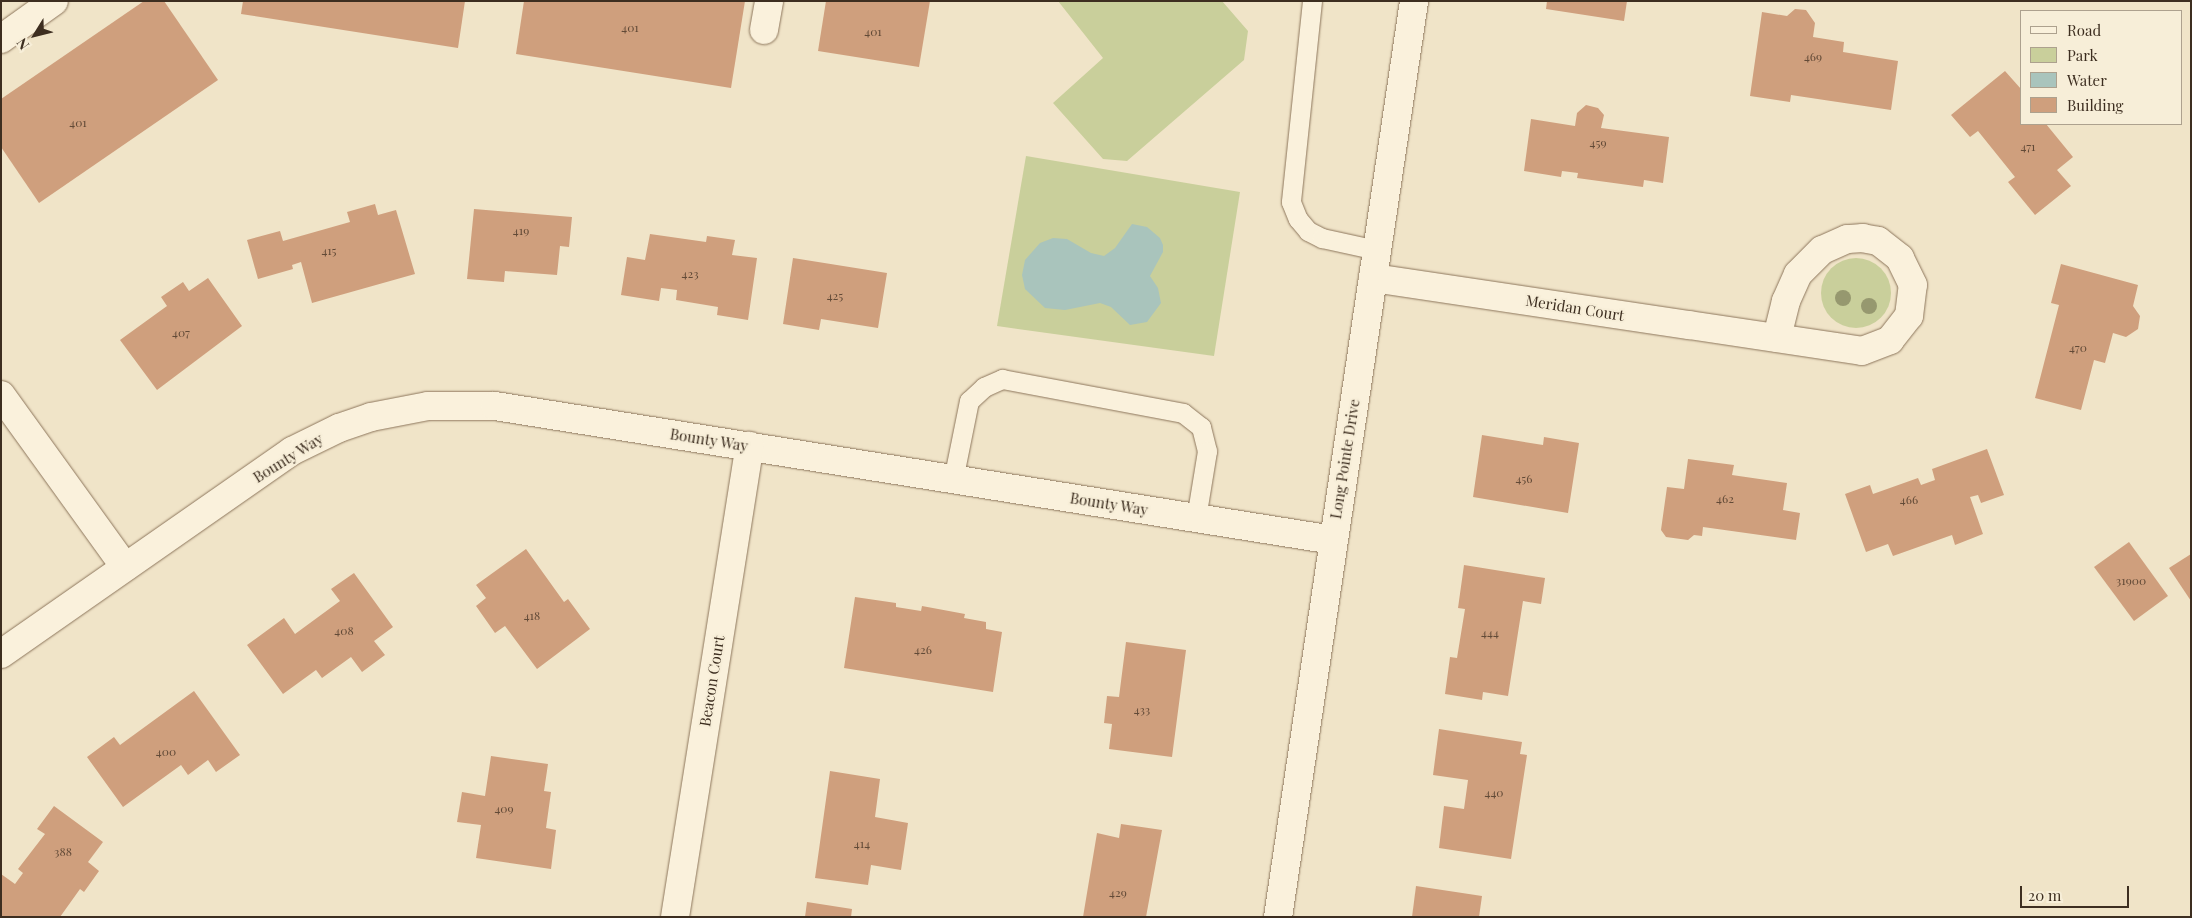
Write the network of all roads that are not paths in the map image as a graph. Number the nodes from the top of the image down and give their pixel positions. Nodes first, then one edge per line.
1 (54, 1) edge
2 (769, 1) edge
3 (1312, 1) edge
4 (1414, 1) edge
5 (764, 30) dead end
6 (1, 39) edge
7 (1377, 250) junction
8 (1373, 278) junction
9 (1778, 338) junction
10 (1, 395) edge
11 (750, 446) junction
12 (953, 480) junction
13 (1196, 518) junction
14 (1333, 540) junction
15 (125, 567) junction
16 (1, 654) edge
17 (675, 917) edge
18 (1278, 917) edge

1 - 6 street
2 - 5 street
3 - 7 lane
4 - 7 street, Long Pointe Drive
7 - 8 street, Long Pointe Drive
8 - 9 street, Meridan Court
8 - 14 street, Long Pointe Drive
9 - 9 street, Meridan Court
10 - 15 street
11 - 12 street, Bounty Way
11 - 15 street, Bounty Way
11 - 17 street, Beacon Court
12 - 13 street, Bounty Way
12 - 13 lane
13 - 14 street, Bounty Way
14 - 18 street, Long Pointe Drive
15 - 16 street, Bounty Way

